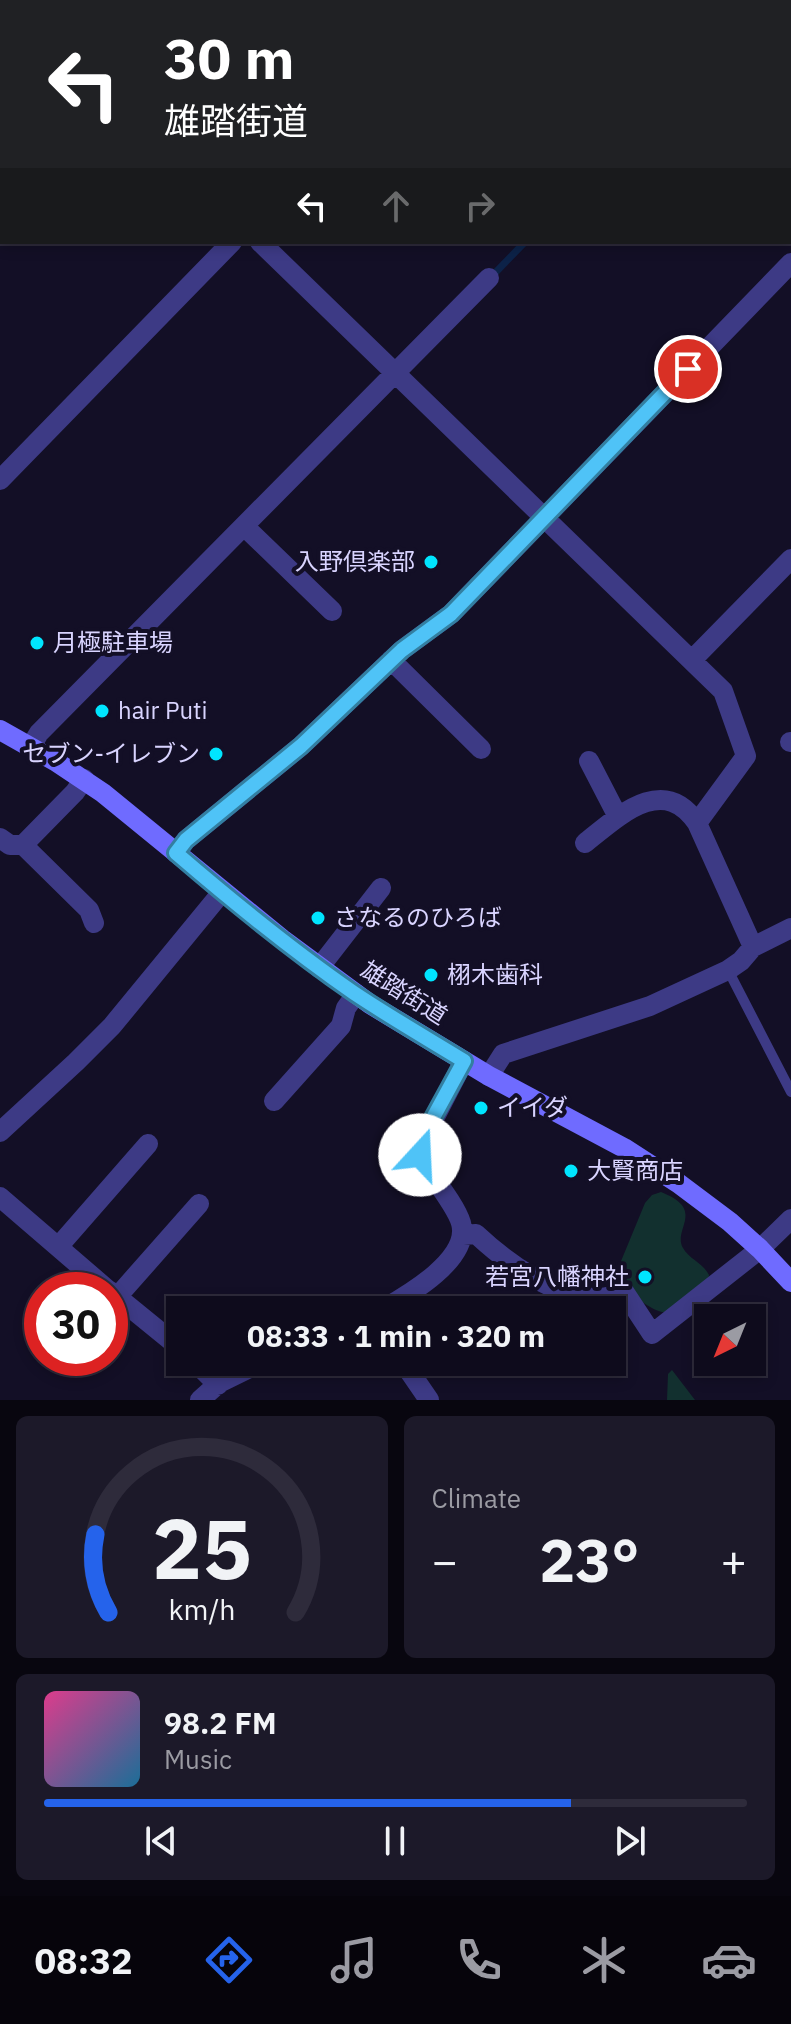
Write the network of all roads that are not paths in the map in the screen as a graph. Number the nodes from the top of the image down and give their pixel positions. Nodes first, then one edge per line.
1 (230, 244) edge
2 (262, 244) edge
3 (791, 263) edge
4 (489, 278) dead end
5 (395, 373) junction
6 (0, 480) edge
7 (544, 517) junction
8 (244, 526) junction
9 (791, 559) edge
10 (332, 611) dead end
11 (391, 660) junction
12 (692, 660) junction
13 (0, 730) edge
14 (31, 746) junction
15 (481, 749) dead end
16 (589, 761) dead end
17 (84, 779) junction
18 (618, 817) junction
19 (697, 823) junction
20 (0, 838) edge
21 (585, 843) dead end
22 (23, 845) junction
23 (176, 853) junction
24 (381, 888) dead end
25 (222, 892) junction
26 (94, 923) dead end
27 (791, 928) edge
28 (753, 947) junction
29 (319, 968) junction
30 (728, 970) junction
31 (356, 994) junction
32 (464, 1061) junction
33 (489, 1076) junction
34 (791, 1092) edge
35 (274, 1101) dead end
36 (0, 1132) edge
37 (148, 1144) dead end
38 (0, 1197) edge
39 (199, 1204) dead end
40 (791, 1219) edge
41 (463, 1235) junction
42 (58, 1247) junction
43 (760, 1249) junction
44 (87, 1272) edge
45 (128, 1277) edge
46 (791, 1282) edge
47 (406, 1296) edge
48 (128, 1306) edge
49 (166, 1337) edge
50 (202, 1376) edge
51 (240, 1376) edge
52 (413, 1376) edge
53 (212, 1394) edge
54 (429, 1400) edge

1 - 6 street
2 - 5 street
3 - 7 street
4 - 5 street
5 - 7 street
5 - 8 street
7 - 11 street
7 - 12 street
8 - 10 street
8 - 14 street
9 - 12 street
11 - 15 street
11 - 23 street
12 - 19 street
13 - 14 street, 雄踏街道
14 - 17 street, 雄踏街道
16 - 18 street
17 - 22 street
17 - 23 street, 雄踏街道
18 - 19 street
18 - 21 street
19 - 28 street
20 - 22 street
22 - 26 street
23 - 25 street, 雄踏街道
24 - 29 street
25 - 29 street, 雄踏街道
25 - 36 street
27 - 28 street
28 - 30 street
29 - 31 street, 雄踏街道
30 - 33 street
30 - 34 lane
31 - 32 street, 雄踏街道
31 - 35 street
32 - 33 street, 雄踏街道
32 - 41 street
33 - 43 street, 雄踏街道
37 - 42 street
38 - 42 street
39 - 45 street
40 - 43 street
41 - 43 street
41 - 47 street
42 - 44 street
43 - 46 street, 雄踏街道
48 - 49 street
50 - 53 street
51 - 53 street
52 - 54 street

